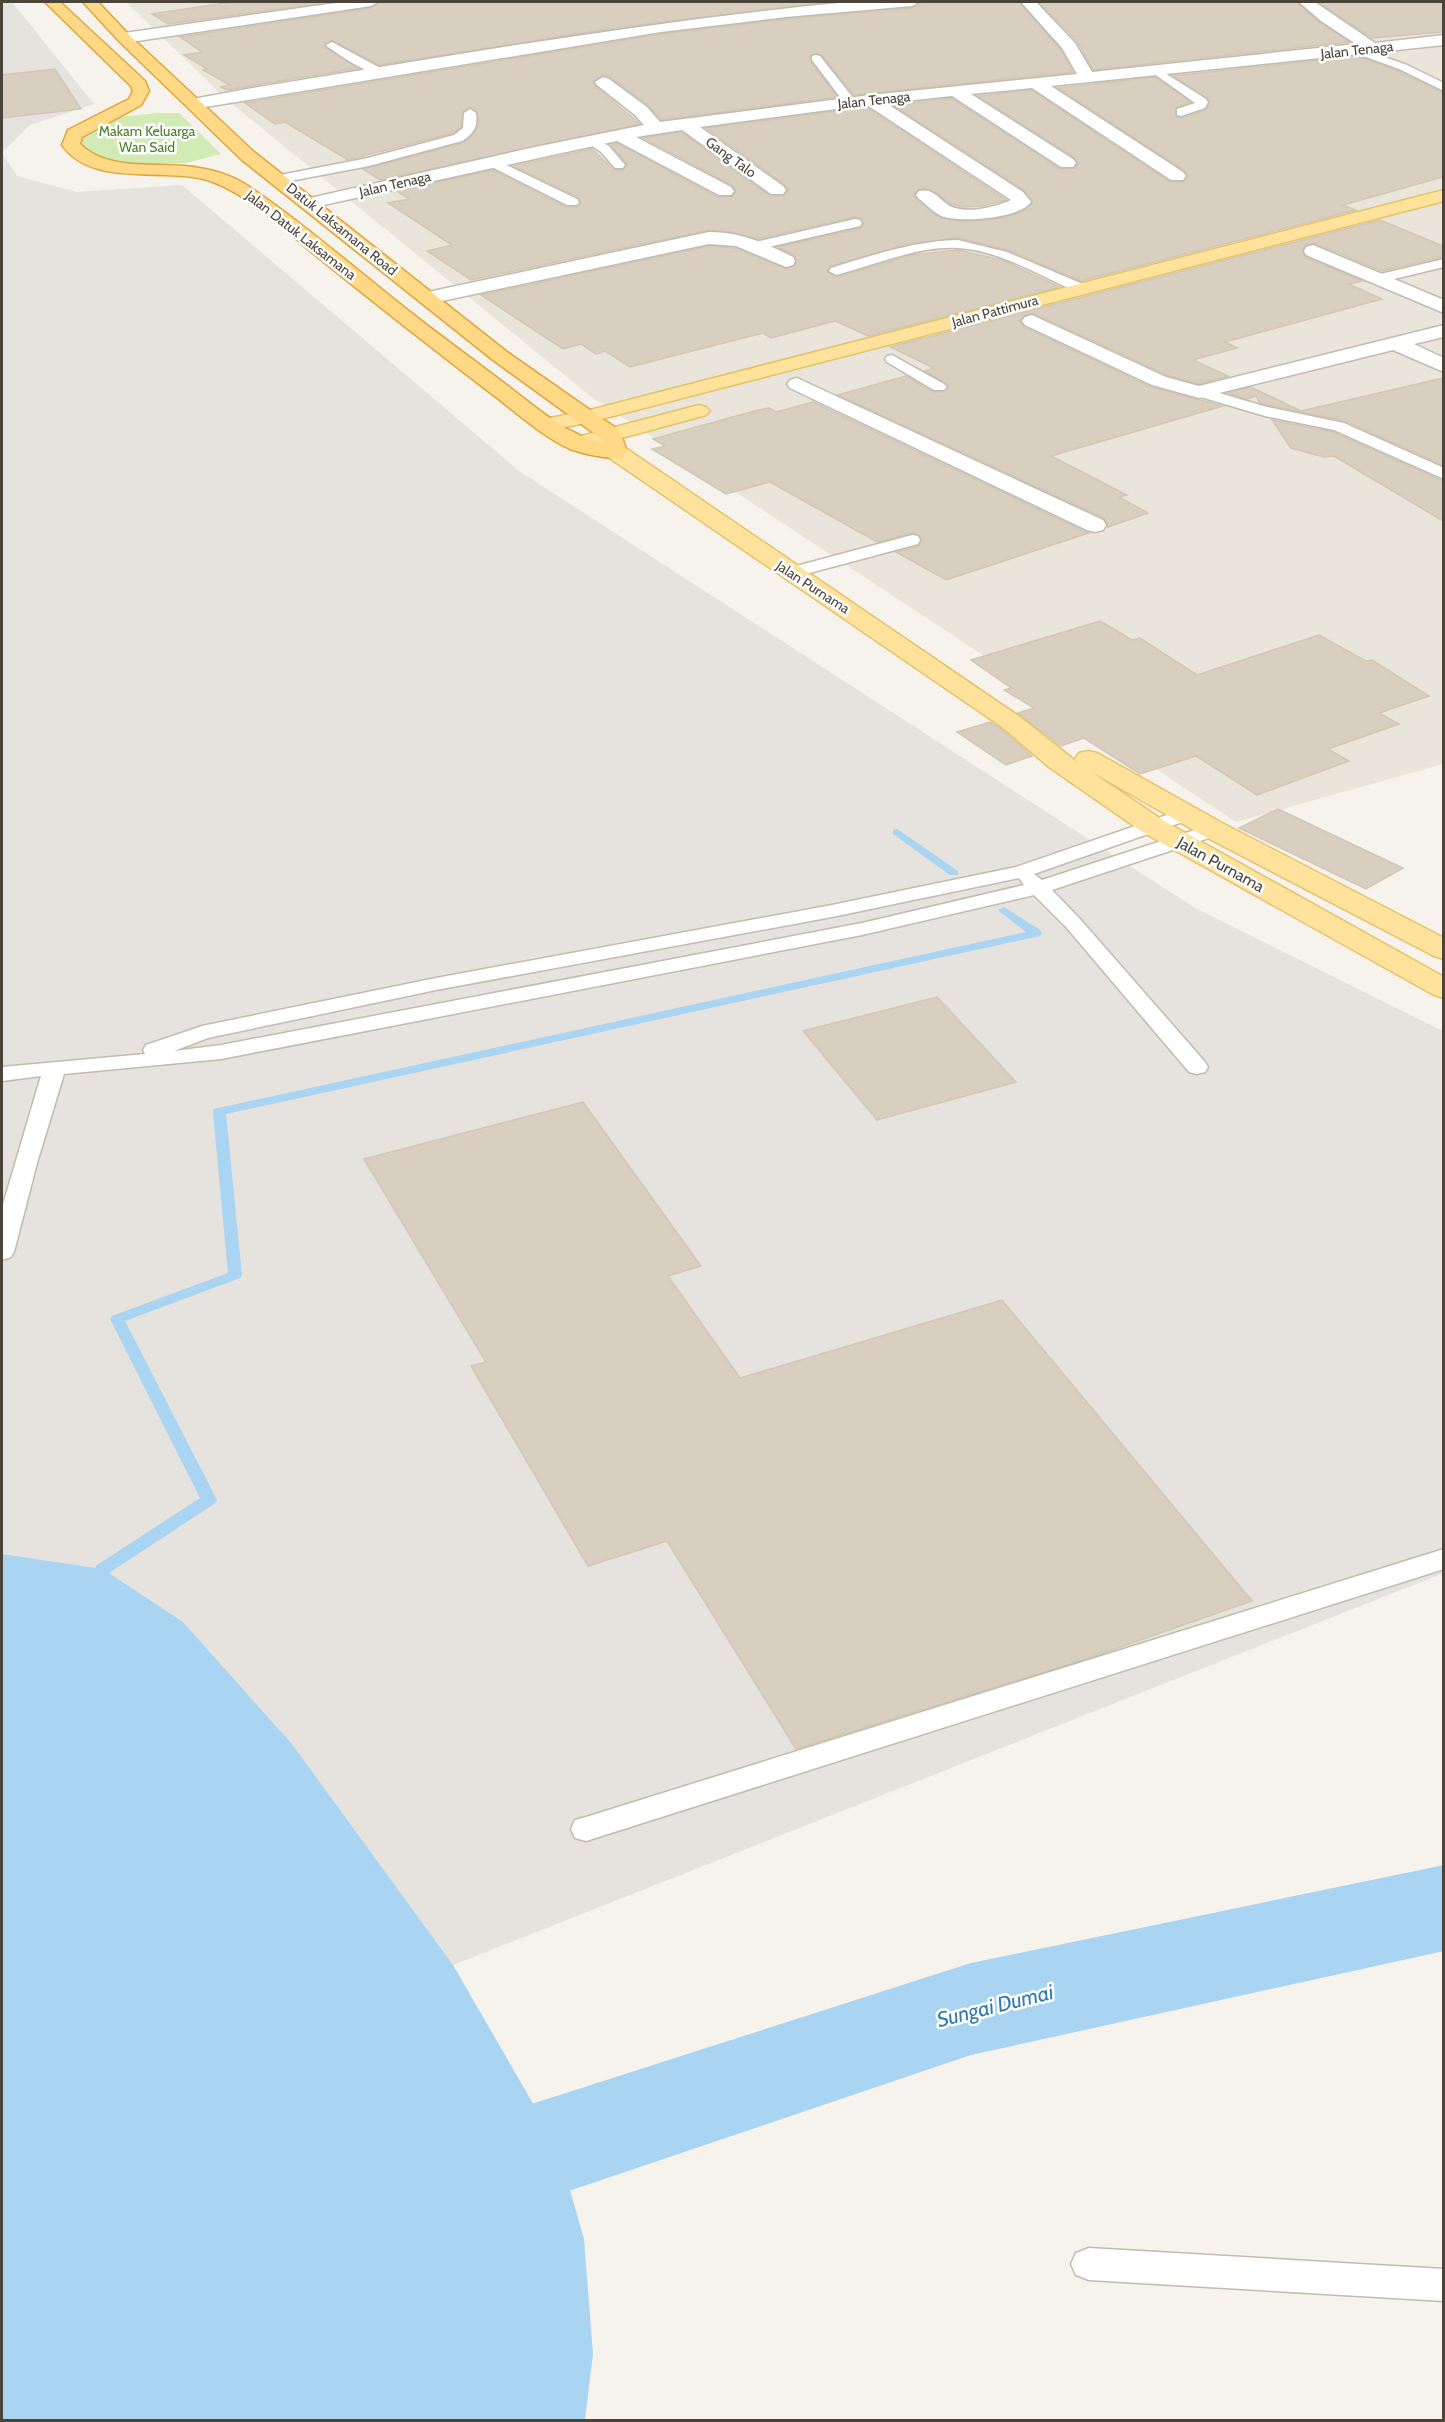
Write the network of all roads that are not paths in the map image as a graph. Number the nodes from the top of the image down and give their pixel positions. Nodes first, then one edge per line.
1 (52, 2) edge
2 (90, 2) edge
3 (371, 2) edge
4 (912, 2) edge
5 (1028, 2) edge
6 (1306, 2) edge
7 (124, 38) junction
8 (1443, 40) edge
9 (332, 45) dead end
10 (1374, 49) junction
11 (1356, 50) junction
12 (816, 58) dead end
13 (1157, 71) junction
14 (380, 72) junction
15 (1087, 77) junction
16 (603, 82) dead end
17 (1036, 83) junction
18 (1443, 88) edge
19 (956, 92) junction
20 (870, 100) junction
21 (850, 102) junction
22 (194, 105) junction
23 (172, 106) dead end
24 (153, 107) dead end
25 (121, 111) junction
26 (1180, 112) dead end
27 (470, 113) dead end
28 (685, 124) junction
29 (657, 128) junction
30 (619, 135) junction
31 (590, 140) junction
32 (248, 156) junction
33 (492, 162) junction
34 (1067, 162) dead end
35 (619, 165) dead end
36 (185, 171) junction
37 (1177, 176) dead end
38 (280, 179) junction
39 (777, 190) dead end
40 (725, 191) dead end
41 (925, 195) dead end
42 (1443, 195) edge
43 (572, 202) dead end
44 (310, 203) junction
45 (855, 223) dead end
46 (1345, 242) dead end
47 (756, 246) junction
48 (1313, 251) junction
49 (1290, 257) dead end
50 (786, 261) dead end
51 (1443, 263) edge
52 (836, 271) dead end
53 (1377, 279) junction
54 (1080, 288) junction
55 (428, 298) junction
56 (1110, 301) dead end
57 (1443, 307) edge
58 (1032, 321) junction
59 (1443, 331) edge
60 (948, 343) dead end
61 (1395, 343) junction
62 (914, 353) dead end
63 (892, 359) junction
64 (871, 364) dead end
65 (1443, 366) edge
66 (828, 375) dead end
67 (796, 384) junction
68 (939, 387) dead end
69 (773, 390) dead end
70 (1199, 392) junction
71 (719, 405) dead end
72 (587, 417) junction
73 (547, 425) junction
74 (614, 444) junction
75 (1443, 474) edge
76 (1095, 525) dead end
77 (912, 540) dead end
78 (791, 573) junction
79 (1011, 722) junction
80 (1187, 814) junction
81 (1154, 826) junction
82 (1214, 830) junction
83 (1180, 841) junction
84 (1021, 872) junction
85 (1039, 888) junction
86 (796, 918) junction
87 (810, 939) junction
88 (1443, 950) edge
89 (436, 984) junction
90 (1443, 989) edge
91 (445, 1008) junction
92 (118, 1062) junction
93 (1197, 1067) dead end
94 (55, 1068) junction
95 (2, 1074) edge
96 (2, 1252) edge
97 (1443, 1559) edge
98 (585, 1829) dead end
99 (1089, 2264) dead end
100 (1443, 2285) edge

1 - 25 highway, Jalan Datuk Laksamana
2 - 7 highway, Datuk Laksamana Road
3 - 7 street
4 - 14 street
5 - 15 street
6 - 10 street
7 - 22 highway, Datuk Laksamana Road
8 - 10 street, Jalan Tenaga
9 - 14 lane
10 - 11 street, Jalan Tenaga
11 - 13 street, Jalan Tenaga
11 - 18 lane
12 - 21 lane
13 - 15 street, Jalan Tenaga
13 - 26 lane
14 - 22 street
15 - 17 street, Jalan Tenaga
16 - 29 street
17 - 19 street, Jalan Tenaga
17 - 37 street
19 - 20 street, Jalan Tenaga
19 - 34 street
20 - 21 street, Jalan Tenaga
20 - 41 street
21 - 28 street, Jalan Tenaga
22 - 23 highway
22 - 32 highway, Datuk Laksamana Road
24 - 25 highway
25 - 36 highway, Jalan Datuk Laksamana
27 - 38 lane
28 - 29 street, Jalan Tenaga
28 - 39 street, Gang Talo
29 - 30 street, Jalan Tenaga
30 - 31 street, Jalan Tenaga
30 - 40 street
31 - 33 street, Jalan Tenaga
31 - 35 lane
32 - 36 highway
32 - 38 highway, Datuk Laksamana Road
33 - 43 lane
33 - 44 street, Jalan Tenaga
36 - 73 highway, Jalan Datuk Laksamana
38 - 44 highway, Datuk Laksamana Road
42 - 54 main road, Jalan Pattimura
44 - 55 highway, Datuk Laksamana Road
45 - 47 lane
46 - 48 main road
47 - 50 street
47 - 55 street
48 - 49 main road
48 - 53 street
51 - 53 lane
52 - 54 lane
53 - 57 street
54 - 72 main road, Jalan Pattimura
55 - 72 highway, Datuk Laksamana Road
56 - 58 main road, Jalan Pattimura
58 - 60 main road, Jalan Pattimura
58 - 70 street
59 - 61 street
61 - 65 street
61 - 70 street
62 - 63 main road
63 - 64 main road
63 - 68 lane
66 - 67 main road
67 - 69 main road
67 - 76 street
70 - 75 lane
71 - 74 main road
72 - 73 main road, Jalan Pattimura
72 - 74 highway, Datuk Laksamana Road
73 - 74 highway, Jalan Datuk Laksamana
74 - 78 main road, Jalan Purnama
77 - 78 lane
78 - 79 main road, Jalan Purnama
79 - 80 main road, Jalan Purnama
79 - 81 main road, Jalan Purnama
80 - 81 lane
80 - 82 main road, Jalan Purnama
81 - 83 main road, Jalan Purnama
81 - 84 lane
82 - 83 lane
82 - 88 main road, Jalan Purnama
83 - 85 lane
83 - 90 main road, Jalan Purnama
84 - 85 lane
84 - 86 lane
85 - 87 lane
85 - 93 lane
86 - 87 lane
86 - 89 lane
87 - 91 lane
89 - 91 lane
89 - 92 lane
91 - 92 lane
92 - 94 lane
94 - 95 lane
94 - 96 lane
97 - 98 lane
99 - 100 lane

